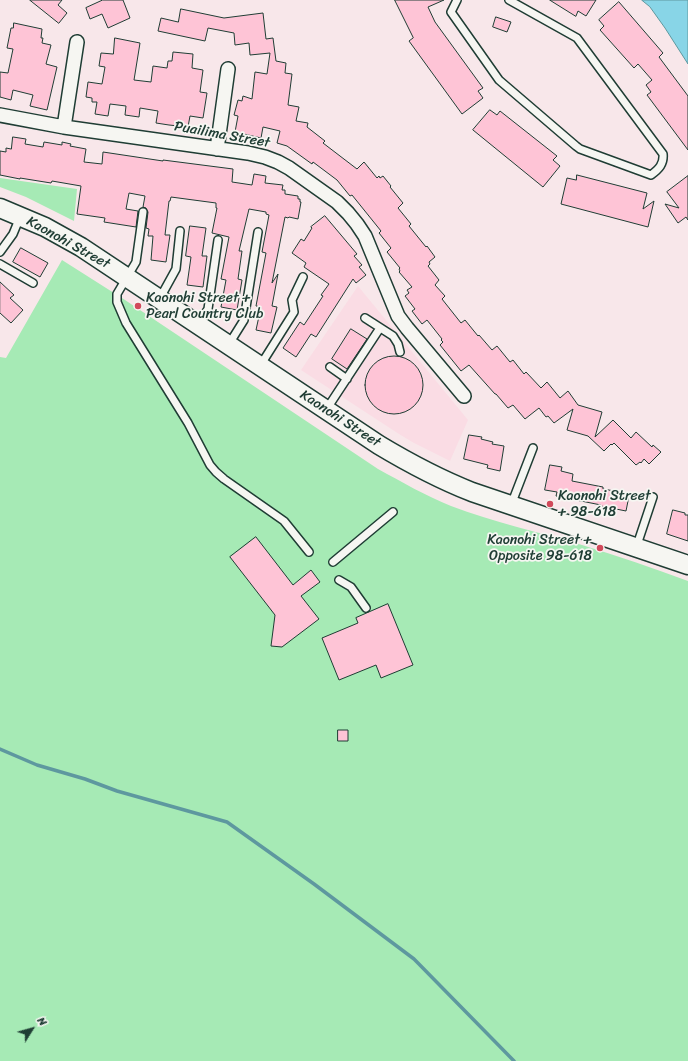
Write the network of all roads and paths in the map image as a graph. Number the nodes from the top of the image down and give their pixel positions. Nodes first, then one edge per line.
1 (457, 0) edge
2 (509, 0) edge
3 (77, 42) dead end
4 (228, 69) dead end
5 (0, 115) edge
6 (64, 127) junction
7 (217, 149) junction
8 (0, 208) edge
9 (143, 212) dead end
10 (20, 216) junction
11 (180, 230) dead end
12 (258, 232) dead end
13 (218, 240) dead end
14 (0, 252) edge
15 (0, 264) edge
16 (127, 277) junction
17 (303, 277) dead end
18 (33, 283) dead end
19 (159, 299) junction
20 (365, 318) dead end
21 (198, 325) junction
22 (380, 328) junction
23 (229, 345) junction
24 (400, 352) dead end
25 (260, 366) junction
26 (330, 367) dead end
27 (347, 379) junction
28 (464, 396) dead end
29 (326, 410) junction
30 (533, 448) dead end
31 (653, 497) dead end
32 (511, 505) junction
33 (393, 512) dead end
34 (636, 548) junction
35 (309, 552) dead end
36 (333, 562) dead end
37 (688, 565) edge
38 (339, 580) dead end
39 (366, 608) dead end

1 - 2 lane
3 - 6 street
4 - 7 street
5 - 6 street, Puailima Street
6 - 7 street, Puailima Street
7 - 28 street, Puailima Street
8 - 10 street, Kaonohi Street
9 - 16 lane
10 - 14 lane, Kaonohi Street
10 - 16 street, Kaonohi Street
11 - 19 lane
12 - 23 lane
13 - 21 lane
15 - 18 lane
16 - 19 street, Kaonohi Street
16 - 35 lane
17 - 25 lane
19 - 21 street, Kaonohi Street
20 - 22 lane
21 - 23 street, Kaonohi Street
22 - 24 lane
22 - 27 lane
23 - 25 street, Kaonohi Street
25 - 29 street, Kaonohi Street
26 - 27 lane
27 - 29 lane
29 - 32 street, Kaonohi Street
30 - 32 lane
31 - 34 lane
32 - 34 street, Kaonohi Street
33 - 36 lane
34 - 37 street, Kaonohi Street
38 - 39 lane

